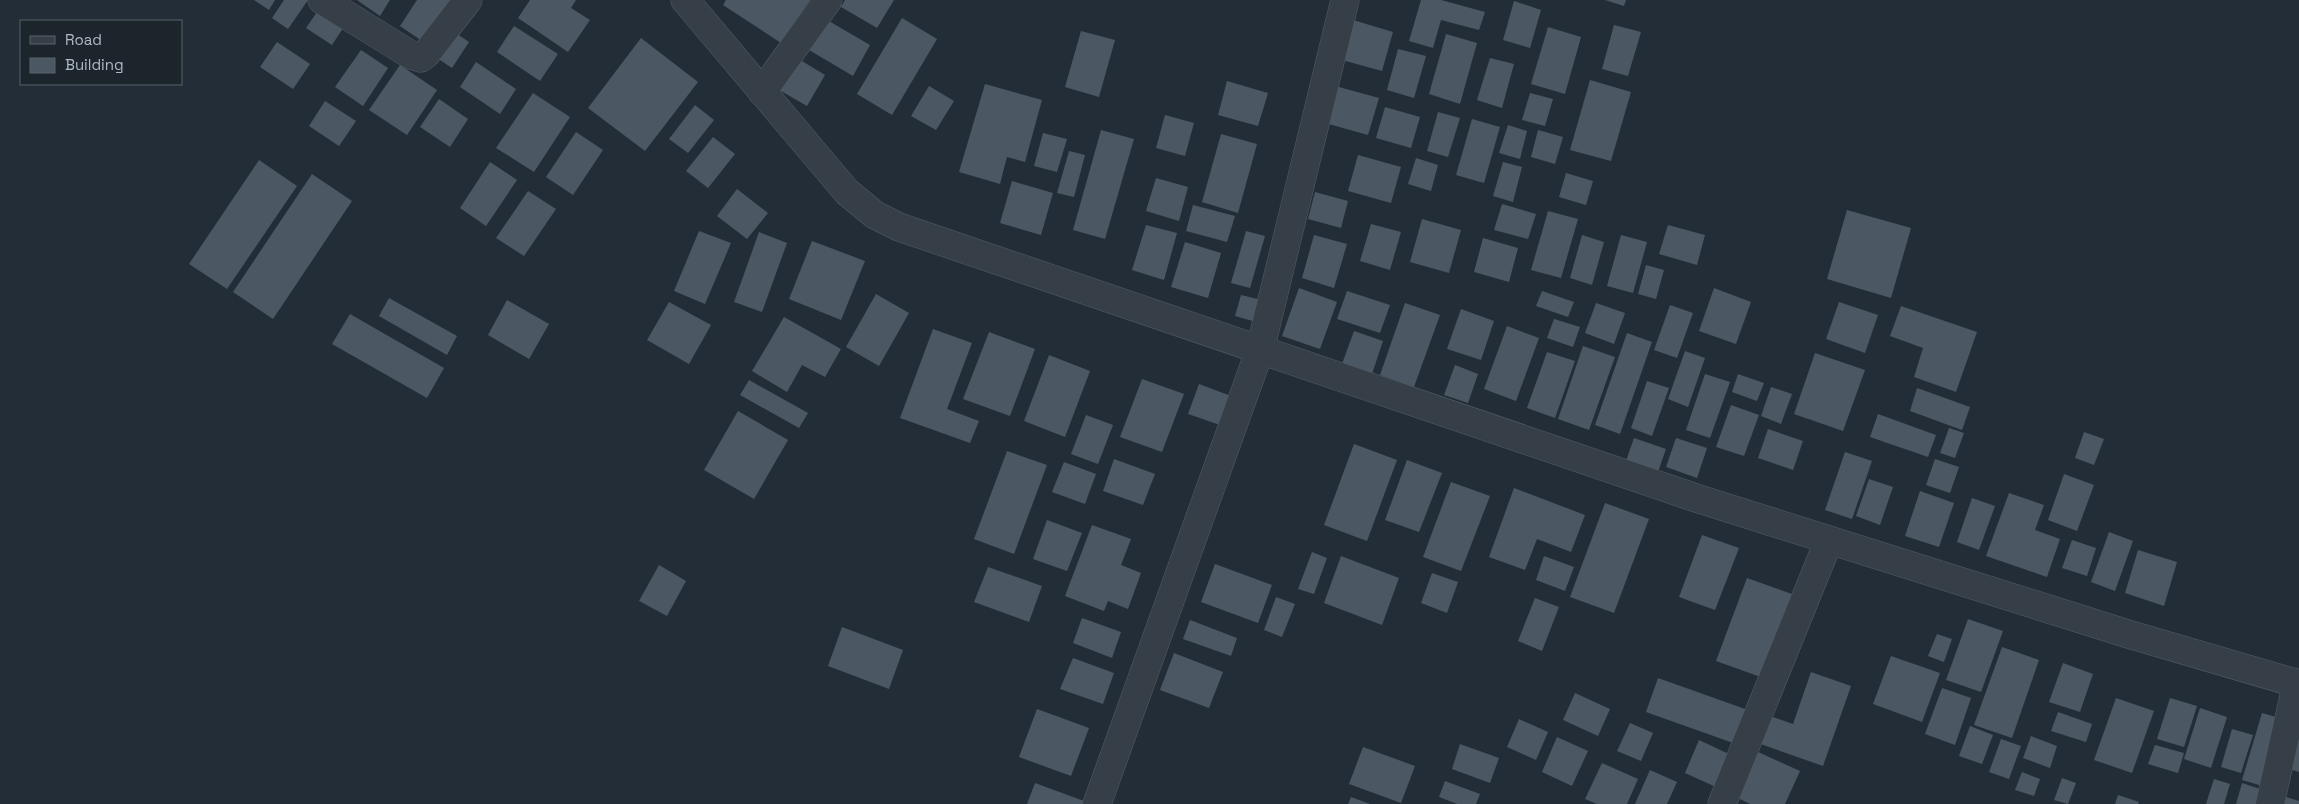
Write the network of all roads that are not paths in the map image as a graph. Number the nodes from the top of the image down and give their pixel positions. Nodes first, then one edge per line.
1 (322, 0) edge
2 (468, 0) edge
3 (684, 0) edge
4 (828, 0) edge
5 (1345, 0) edge
6 (762, 92) junction
7 (1260, 350) junction
8 (1829, 540) junction
9 (2298, 683) edge
10 (1097, 804) edge
11 (1722, 804) edge
12 (2270, 804) edge

1 - 2 street
3 - 6 street
4 - 6 street
5 - 7 street
6 - 7 street
7 - 8 street
7 - 10 street
8 - 9 street
8 - 11 street
9 - 12 street

